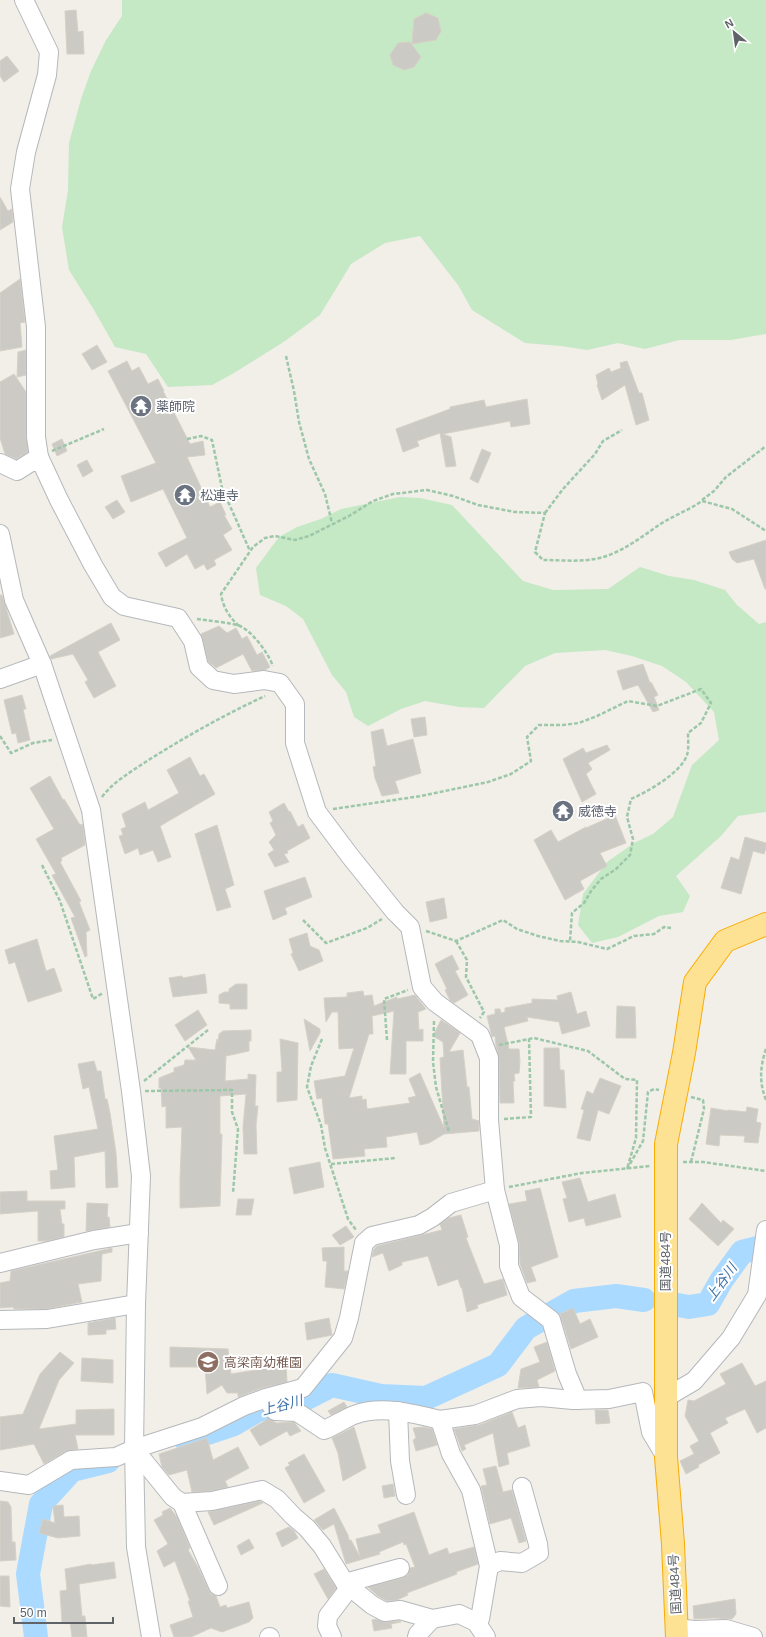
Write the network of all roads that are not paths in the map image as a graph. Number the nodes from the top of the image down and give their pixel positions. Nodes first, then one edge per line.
1 (24, 0) edge
2 (39, 457) junction
3 (0, 463) edge
4 (0, 534) edge
5 (42, 664) junction
6 (0, 679) edge
7 (766, 924) edge
8 (495, 1190) junction
9 (766, 1230) edge
10 (139, 1233) junction
11 (0, 1263) edge
12 (136, 1304) junction
13 (0, 1320) edge
14 (266, 1398) junction
15 (665, 1398) junction
16 (578, 1400) junction
17 (398, 1411) junction
18 (440, 1420) junction
19 (134, 1449) junction
20 (666, 1457) junction
21 (0, 1481) edge
22 (522, 1487) dead end
23 (406, 1495) dead end
24 (182, 1503) junction
25 (489, 1566) junction
26 (400, 1568) dead end
27 (348, 1585) junction
28 (218, 1586) dead end
29 (432, 1619) junction
30 (476, 1622) junction
31 (677, 1633) edge
32 (720, 1633) edge
33 (150, 1637) edge
34 (332, 1637) edge
35 (417, 1637) edge
36 (486, 1637) edge
37 (753, 1637) edge

1 - 2 street
2 - 3 street
2 - 8 street
4 - 5 street
5 - 6 street
5 - 10 street
7 - 15 highway, 国道484号
8 - 14 street
8 - 16 street
9 - 15 street
10 - 11 street
10 - 12 street
12 - 13 street
12 - 19 street
14 - 17 street
14 - 19 street
15 - 20 highway, 国道484号
16 - 18 street
16 - 20 street
17 - 18 street
17 - 23 street
18 - 25 street
19 - 21 street
19 - 24 street
19 - 33 street
20 - 31 highway, 国道484号
22 - 25 street
24 - 27 street
24 - 28 street
25 - 30 street
26 - 27 street
27 - 29 street
27 - 34 street
29 - 30 street
29 - 35 street
30 - 36 street
31 - 32 street
32 - 37 street

